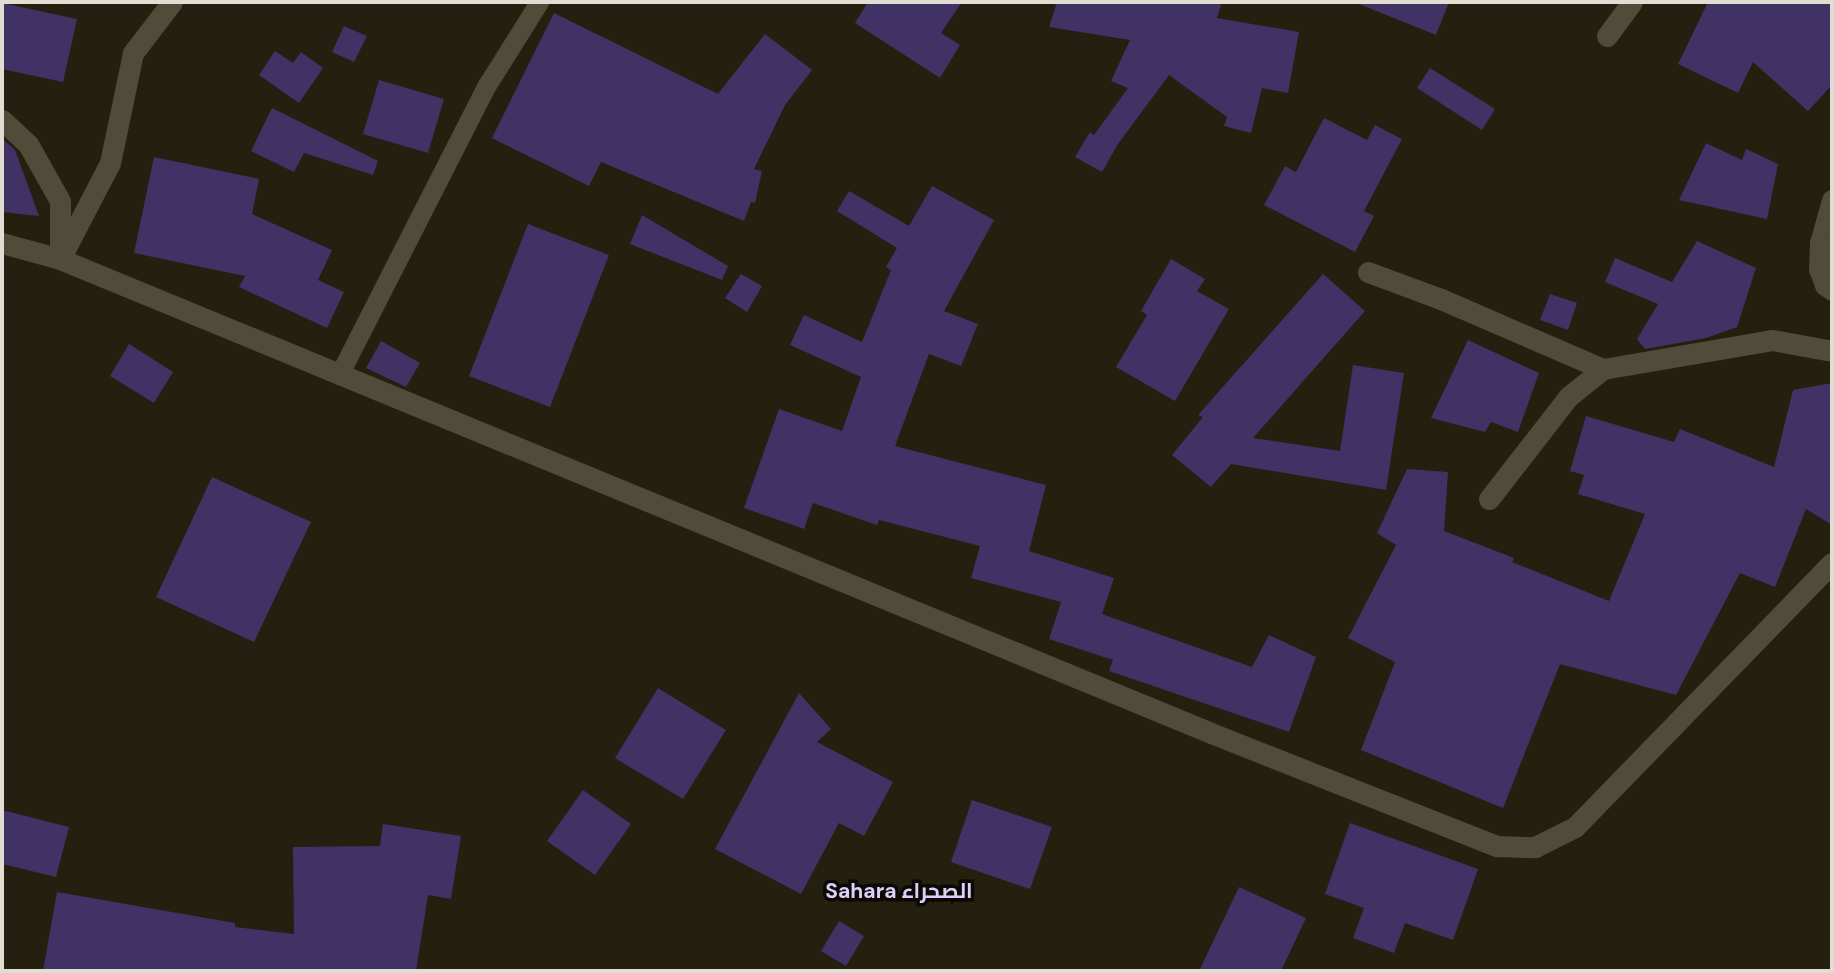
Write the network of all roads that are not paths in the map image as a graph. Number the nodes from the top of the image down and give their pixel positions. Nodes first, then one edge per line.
1 (172, 2) edge
2 (539, 2) edge
3 (1632, 2) edge
4 (1607, 37) dead end
5 (2, 120) edge
6 (1832, 201) edge
7 (2, 243) edge
8 (60, 258) junction
9 (1368, 272) dead end
10 (1832, 290) edge
11 (1832, 351) edge
12 (1603, 369) junction
13 (339, 375) junction
14 (1489, 499) dead end
15 (1832, 563) edge

1 - 8 main road
2 - 13 lane
3 - 4 main road
5 - 8 main road
6 - 10 main road
7 - 8 main road
8 - 13 main road
9 - 12 main road
11 - 12 main road
12 - 14 main road
13 - 15 main road

